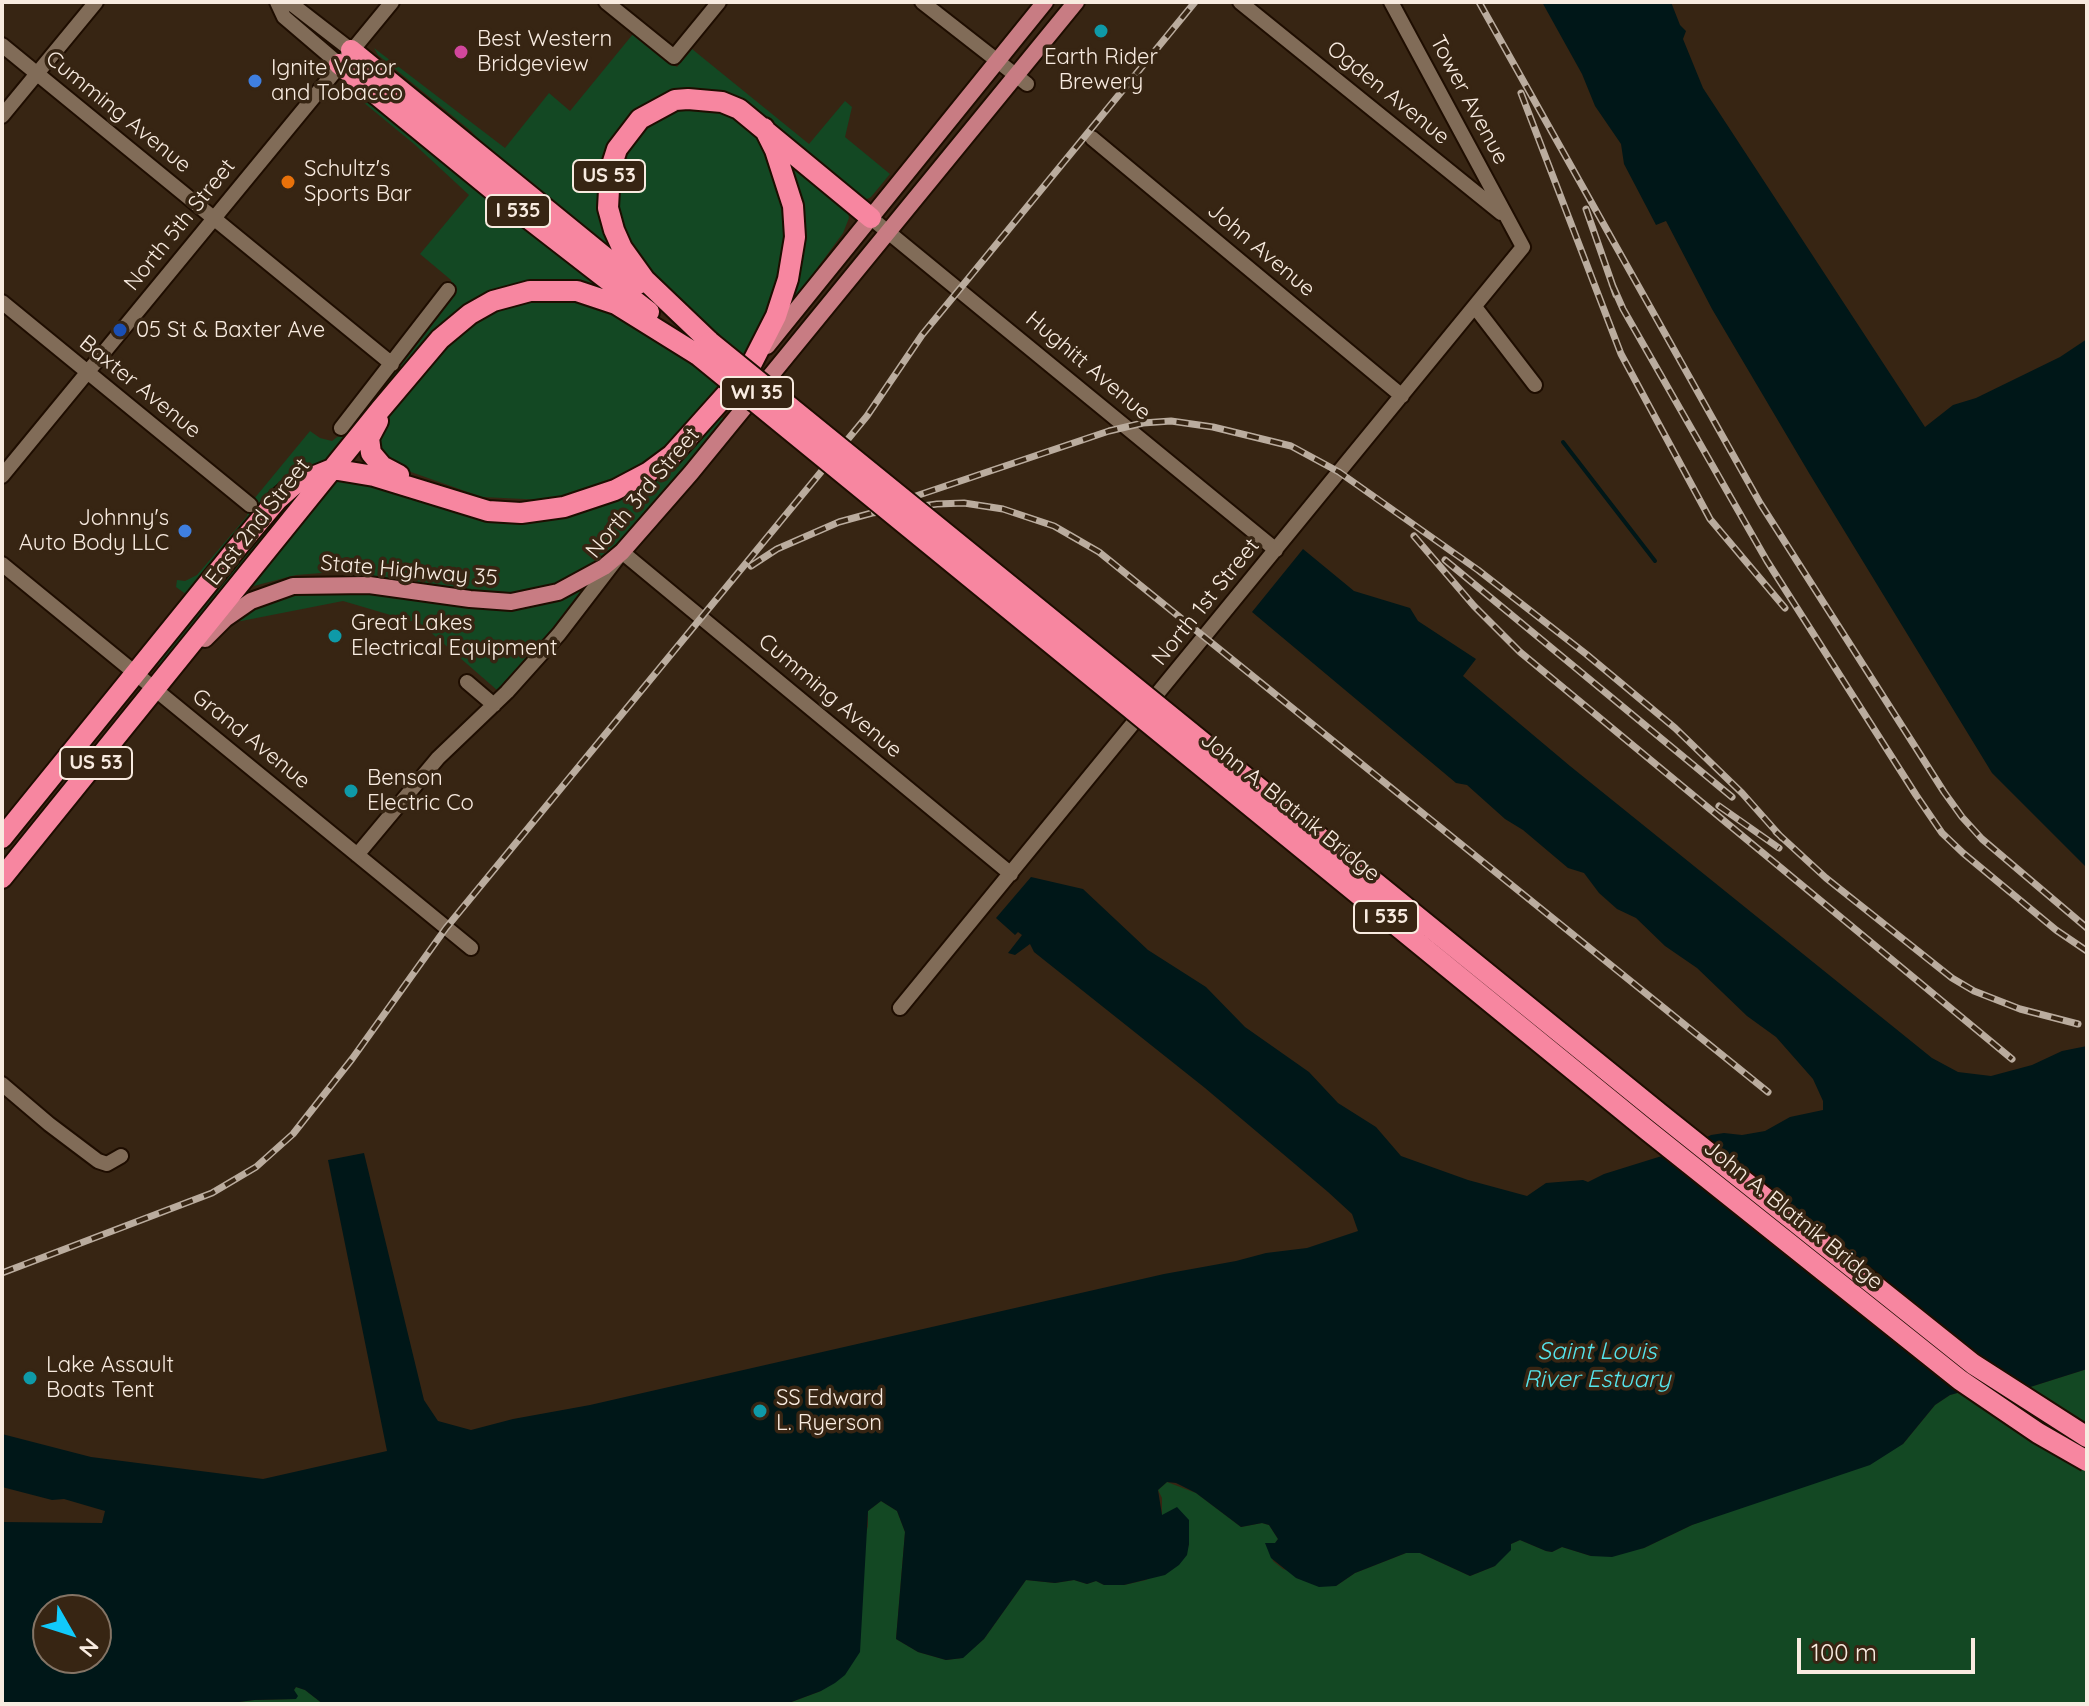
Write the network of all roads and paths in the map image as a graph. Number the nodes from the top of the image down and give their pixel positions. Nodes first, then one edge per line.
1 (96, 2) edge
2 (277, 2) edge
3 (289, 2) edge
4 (392, 2) edge
5 (606, 2) edge
6 (719, 2) edge
7 (922, 2) edge
8 (1045, 2) edge
9 (1076, 2) edge
10 (1240, 2) edge
11 (1391, 2) edge
12 (2, 45) edge
13 (345, 57) junction
14 (998, 61) junction
15 (37, 74) junction
16 (1022, 80) junction
17 (2, 116) edge
18 (764, 128) junction
19 (1092, 138) dead end
20 (871, 218) junction
21 (1507, 218) junction
22 (213, 219) junction
23 (889, 233) junction
24 (448, 290) dead end
25 (2, 302) edge
26 (1475, 307) junction
27 (433, 347) junction
28 (704, 349) junction
29 (392, 364) junction
30 (749, 369) junction
31 (87, 372) junction
32 (1535, 385) dead end
33 (1402, 396) junction
34 (341, 428) dead end
35 (332, 469) junction
36 (2, 476) edge
37 (250, 505) dead end
38 (521, 513) junction
39 (1276, 550) junction
40 (622, 552) junction
41 (2, 564) edge
42 (137, 675) junction
43 (467, 682) dead end
44 (159, 684) junction
45 (494, 705) junction
46 (2, 838) edge
47 (357, 855) junction
48 (1011, 874) junction
49 (2, 878) edge
50 (471, 948) dead end
51 (900, 1008) dead end
52 (2, 1084) edge
53 (121, 1156) dead end
54 (2087, 1437) edge
55 (2087, 1461) edge

1 - 15 street
2 - 13 street
3 - 13 street
4 - 13 street, North 5th Street
5 - 6 street
7 - 14 street
8 - 14 main road, North 3rd Street / WI 35
9 - 16 main road, North 3rd Street / WI 35
10 - 21 street, Ogden Avenue
11 - 21 street, Tower Avenue
12 - 15 street, Cumming Avenue
13 - 22 street, North 5th Street
13 - 28 highway, I 535
14 - 16 street
14 - 20 main road, North 3rd Street / WI 35
15 - 17 street
15 - 22 street, Cumming Avenue
16 - 23 main road, North 3rd Street / WI 35
18 - 20 highway
18 - 28 highway, US 53
18 - 30 highway
19 - 33 street, John Avenue
20 - 23 street, Hughitt Avenue
20 - 30 main road, North 3rd Street / WI 35
21 - 26 street, North 1st Street
22 - 29 street, Cumming Avenue
22 - 31 street, North 5th Street
23 - 39 street, Hughitt Avenue
23 - 40 main road, North 3rd Street / WI 35
24 - 29 street
25 - 31 street, Baxter Avenue
26 - 32 street
26 - 33 street, North 1st Street
27 - 28 highway, US 53
27 - 35 highway, US 53
27 - 38 highway
28 - 54 highway, John A. Blatnik Bridge / I 535, bridge
28 - 55 highway, John A. Blatnik Bridge / I 535, bridge
29 - 34 street
30 - 38 highway, North 3rd Street
31 - 36 street, North 5th Street
31 - 37 street, Baxter Avenue
33 - 39 street, North 1st Street
35 - 38 highway
35 - 42 highway, East 2nd Street / US 53
35 - 44 highway, East 2nd Street / US 53
39 - 48 street, North 1st Street
40 - 44 main road, State Highway 35 / WI 35
40 - 45 street, North 3rd Street
40 - 48 street, Cumming Avenue
41 - 42 street, Grand Avenue
42 - 44 street, Grand Avenue
42 - 46 highway, East 2nd Street / US 53
43 - 45 street
44 - 47 street, Grand Avenue
44 - 49 highway, East 2nd Street / US 53
45 - 47 street, North 3rd Street
47 - 50 street, Grand Avenue
48 - 51 street, North 1st Street
52 - 53 street

